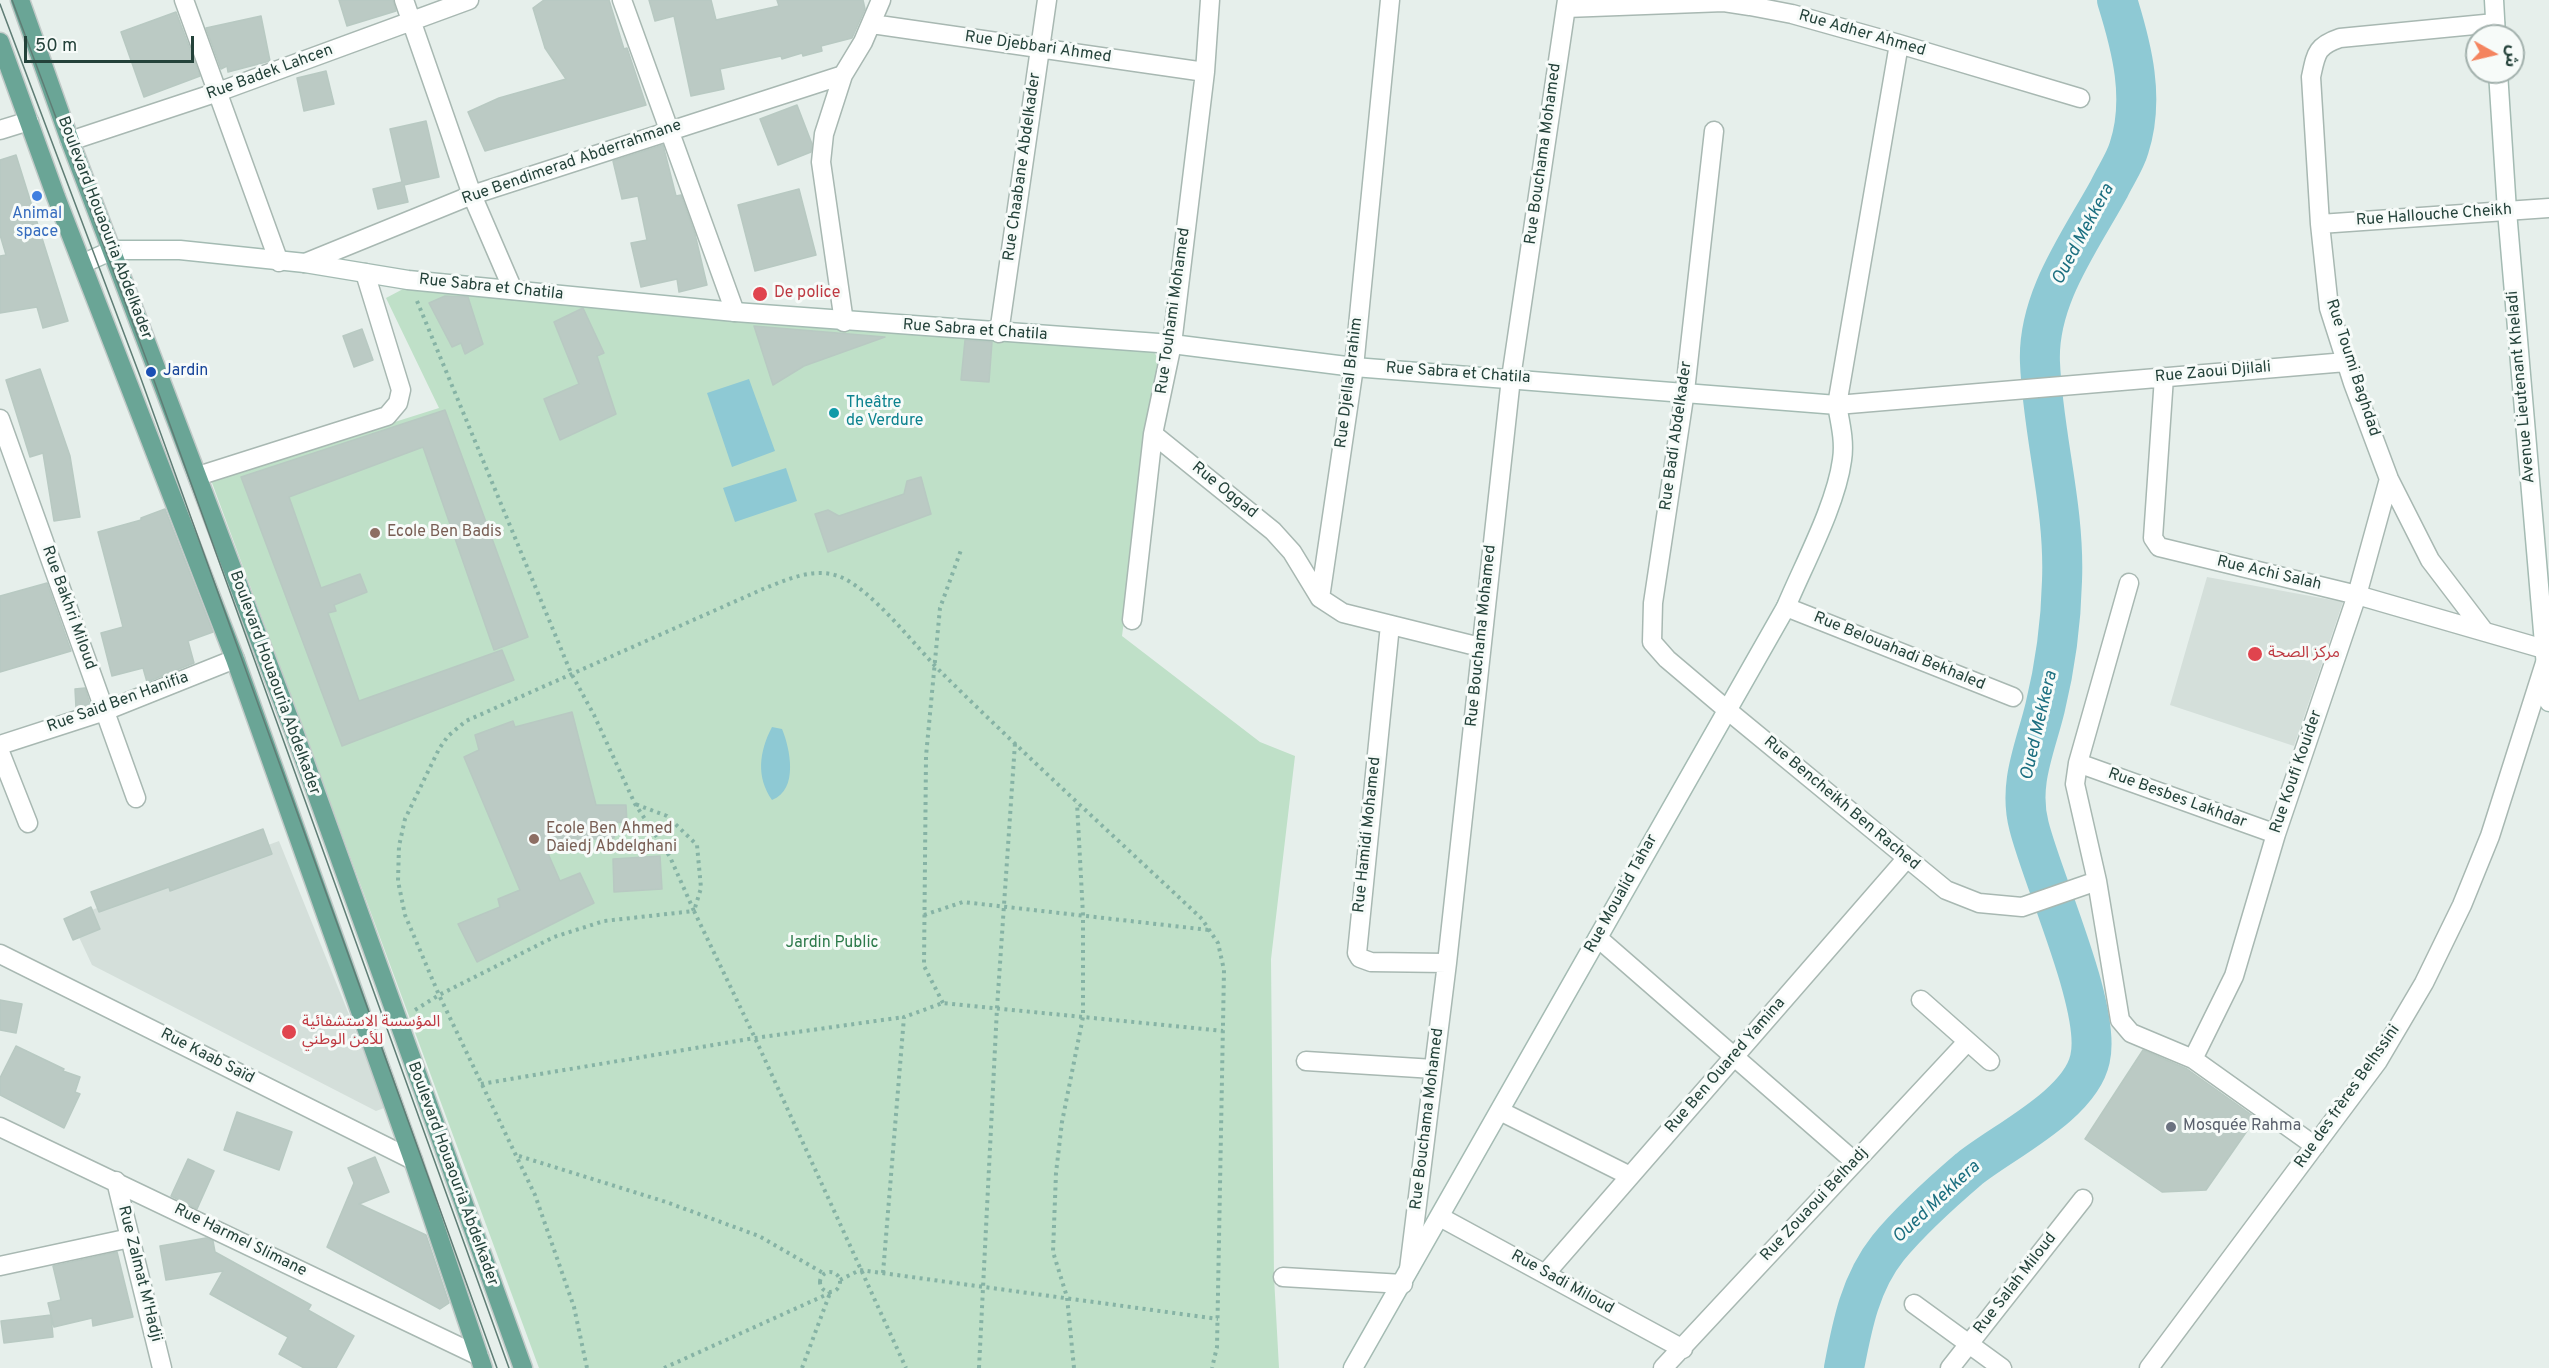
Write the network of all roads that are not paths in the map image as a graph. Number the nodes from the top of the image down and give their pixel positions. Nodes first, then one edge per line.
1 (20, 0) edge
2 (184, 0) edge
3 (404, 0) edge
4 (469, 0) edge
5 (622, 0) edge
6 (881, 0) edge
7 (1047, 0) edge
8 (1210, 0) edge
9 (1390, 0) edge
10 (2494, 0) edge
11 (1724, 1) edge
12 (1567, 4) edge
13 (1794, 7) edge
14 (412, 21) junction
15 (872, 24) junction
16 (2496, 24) edge
17 (2465, 32) edge
18 (0, 42) edge
19 (1899, 44) junction
20 (1040, 49) junction
21 (1205, 72) junction
22 (843, 75) junction
23 (2499, 84) edge
24 (218, 92) junction
25 (2080, 99) dead end
26 (29, 121) junction
27 (0, 130) edge
28 (668, 130) junction
29 (1714, 131) dead end
30 (70, 141) junction
31 (472, 195) junction
32 (2549, 208) edge
33 (2506, 211) junction
34 (2320, 224) junction
35 (113, 250) junction
36 (84, 262) junction
37 (279, 262) junction
38 (305, 263) junction
39 (365, 273) junction
40 (513, 290) junction
41 (735, 312) junction
42 (844, 322) junction
43 (999, 333) junction
44 (1172, 344) junction
45 (2346, 362) junction
46 (1354, 367) junction
47 (2164, 377) junction
48 (1511, 378) junction
49 (1685, 391) junction
50 (1837, 405) junction
51 (0, 419) edge
52 (1153, 434) junction
53 (198, 476) junction
54 (2389, 479) junction
55 (2128, 583) dead end
56 (2358, 595) junction
57 (1320, 598) junction
58 (1786, 607) junction
59 (1132, 620) dead end
60 (1390, 625) junction
61 (2484, 631) junction
62 (1480, 647) junction
63 (2545, 656) junction
64 (235, 659) junction
65 (2013, 697) dead end
66 (2549, 699) edge
67 (1726, 709) junction
68 (105, 711) junction
69 (0, 745) edge
70 (0, 752) edge
71 (2078, 763) junction
72 (136, 798) dead end
73 (28, 823) dead end
74 (2276, 834) junction
75 (1907, 858) junction
76 (2097, 881) junction
77 (1598, 938) junction
78 (0, 954) edge
79 (1447, 963) junction
80 (1921, 1000) dead end
81 (1966, 1042) junction
82 (1735, 1055) junction
83 (2193, 1059) junction
84 (1306, 1061) dead end
85 (1990, 1061) dead end
86 (1434, 1069) junction
87 (1500, 1111) junction
88 (0, 1127) edge
89 (2315, 1146) junction
90 (413, 1160) junction
91 (1855, 1162) junction
92 (1630, 1176) junction
93 (116, 1181) junction
94 (2083, 1199) dead end
95 (1440, 1217) junction
96 (130, 1238) junction
97 (0, 1266) edge
98 (1545, 1274) junction
99 (1283, 1277) dead end
100 (1406, 1279) junction
101 (1914, 1304) dead end
102 (1969, 1343) junction
103 (1683, 1349) junction
104 (481, 1362) edge
105 (162, 1368) edge
106 (523, 1368) edge
107 (1353, 1368) edge
108 (1663, 1368) edge
109 (1950, 1368) edge
110 (2002, 1368) edge
111 (2149, 1368) edge

1 - 30 main road, Boulevard Houaouria Abdelkader
2 - 24 street
3 - 14 street
4 - 14 street, Rue Badek Lahcen
5 - 28 street
6 - 15 street
7 - 20 street, Rue Chaabane Abdelkader
8 - 21 street, Rue Touhami Mohamed
9 - 46 street, Rue Djellal Brahim
10 - 16 street
11 - 12 street, Rue Adher Ahmed
11 - 13 street, Rue Adher Ahmed
12 - 48 street, Rue Bouchama Mohamed
13 - 19 street, Rue Adher Ahmed
14 - 24 street, Rue Badek Lahcen
14 - 31 street
15 - 20 street, Rue Djebbari Ahmed
15 - 22 street
17 - 34 street, Rue Toumi Baghdad
18 - 26 main road, Boulevard Houaouria Abdelkader
19 - 25 street, Rue Adher Ahmed
19 - 50 street, Rue Moualid Tahar
20 - 21 street, Rue Djebbari Ahmed
20 - 43 street, Rue Chaabane Abdelkader
21 - 44 street, Rue Touhami Mohamed
22 - 28 street, Rue Bendimerad Abderrahmane
22 - 42 street
23 - 33 street, Avenue Lieutenant Kheladi
24 - 30 street, Rue Badek Lahcen
24 - 37 street
26 - 27 street
26 - 36 main road, Boulevard Houaouria Abdelkader
28 - 31 street, Rue Bendimerad Abderrahmane
28 - 41 street
29 - 49 street, Rue Badi Abdelkader
30 - 35 main road, Boulevard Houaouria Abdelkader
31 - 38 street, Rue Bendimerad Abderrahmane
31 - 40 street
32 - 33 street, Rue Hallouche Cheikh
33 - 34 street, Rue Hallouche Cheikh
33 - 63 street, Avenue Lieutenant Kheladi
34 - 45 street, Rue Toumi Baghdad
35 - 36 street
35 - 37 street, Rue Sabra et Chatila
35 - 53 main road, Boulevard Houaouria Abdelkader
36 - 64 main road, Boulevard Houaouria Abdelkader
37 - 38 street, Rue Sabra et Chatila
38 - 39 street, Rue Sabra et Chatila
39 - 40 street, Rue Sabra et Chatila
39 - 53 street
40 - 41 street, Rue Sabra et Chatila
41 - 42 street, Rue Sabra et Chatila
42 - 43 street, Rue Sabra et Chatila
43 - 44 street, Rue Sabra et Chatila
44 - 46 street, Rue Sabra et Chatila
44 - 52 street, Rue Touhami Mohamed
45 - 47 street, Rue Zaoui Djilali
45 - 54 street, Rue Toumi Baghdad
46 - 48 street, Rue Sabra et Chatila
46 - 57 street, Rue Djellal Brahim
47 - 50 street, Rue Zaoui Djilali
47 - 56 street, Rue Achi Salah
48 - 49 street, Rue Sabra et Chatila
48 - 62 street, Rue Bouchama Mohamed
49 - 50 street, Rue Sabra et Chatila
49 - 67 street, Rue Badi Abdelkader
50 - 58 street, Rue Moualid Tahar
51 - 68 street, Rue Bakhri Miloud
52 - 57 street, Rue Oggad
52 - 59 street, Rue Touhami Mohamed
53 - 106 main road, Boulevard Houaouria Abdelkader
54 - 56 street, Rue Koufi Kouider
54 - 61 street, Rue Toumi Baghdad
55 - 71 street
56 - 61 street, Rue Achi Salah
56 - 74 street, Rue Koufi Kouider
57 - 60 street
58 - 65 street, Rue Belouahadi Bekhaled
58 - 67 street, Rue Moualid Tahar
60 - 62 street
60 - 79 street, Rue Hamidi Mohamed
61 - 63 street, Rue Achi Salah
62 - 79 street, Rue Bouchama Mohamed
63 - 66 street, Avenue Lieutenant Kheladi
63 - 89 street, Rue des frères Belhssini
64 - 68 street, Rue Said Ben Hanifia
64 - 90 main road, Boulevard Houaouria Abdelkader
67 - 75 street, Rue Bencheikh Ben Rached
67 - 77 street, Rue Moualid Tahar
68 - 69 street, Rue Said Ben Hanifia
68 - 72 street, Rue Bakhri Miloud
70 - 73 street
71 - 74 street, Rue Besbes Lakhdar
71 - 76 street
74 - 83 street, Rue Koufi Kouider
75 - 76 street, Rue Bencheikh Ben Rached
75 - 82 street, Rue Ben Ouared Yamina
76 - 83 street
77 - 82 street
77 - 87 street, Rue Moualid Tahar
78 - 90 street, Rue Kaab Saïd
79 - 86 street, Rue Bouchama Mohamed
80 - 81 street
81 - 85 street
81 - 91 street, Rue Zouaoui Belhadj
82 - 91 street
82 - 92 street, Rue Ben Ouared Yamina
83 - 89 street
84 - 86 street
86 - 100 street, Rue Bouchama Mohamed
87 - 92 street
87 - 95 street, Rue Moualid Tahar
88 - 93 street, Rue Harmel Slimane
89 - 111 street, Rue des frères Belhssini
90 - 104 main road, Boulevard Houaouria Abdelkader
91 - 103 street, Rue Zouaoui Belhadj
92 - 98 street, Rue Ben Ouared Yamina
93 - 96 street, Rue Zalmat M'Hadji
93 - 104 street, Rue Harmel Slimane
94 - 102 street, Rue Salah Miloud
95 - 98 street, Rue Sadi Miloud
95 - 100 street, Rue Moualid Tahar
96 - 97 street
96 - 105 street, Rue Zalmat M'Hadji
98 - 103 street, Rue Sadi Miloud
99 - 100 street
100 - 107 street, Rue Moualid Tahar
101 - 102 street
102 - 109 street, Rue Salah Miloud
102 - 110 street
103 - 108 street, Rue Zouaoui Belhadj

